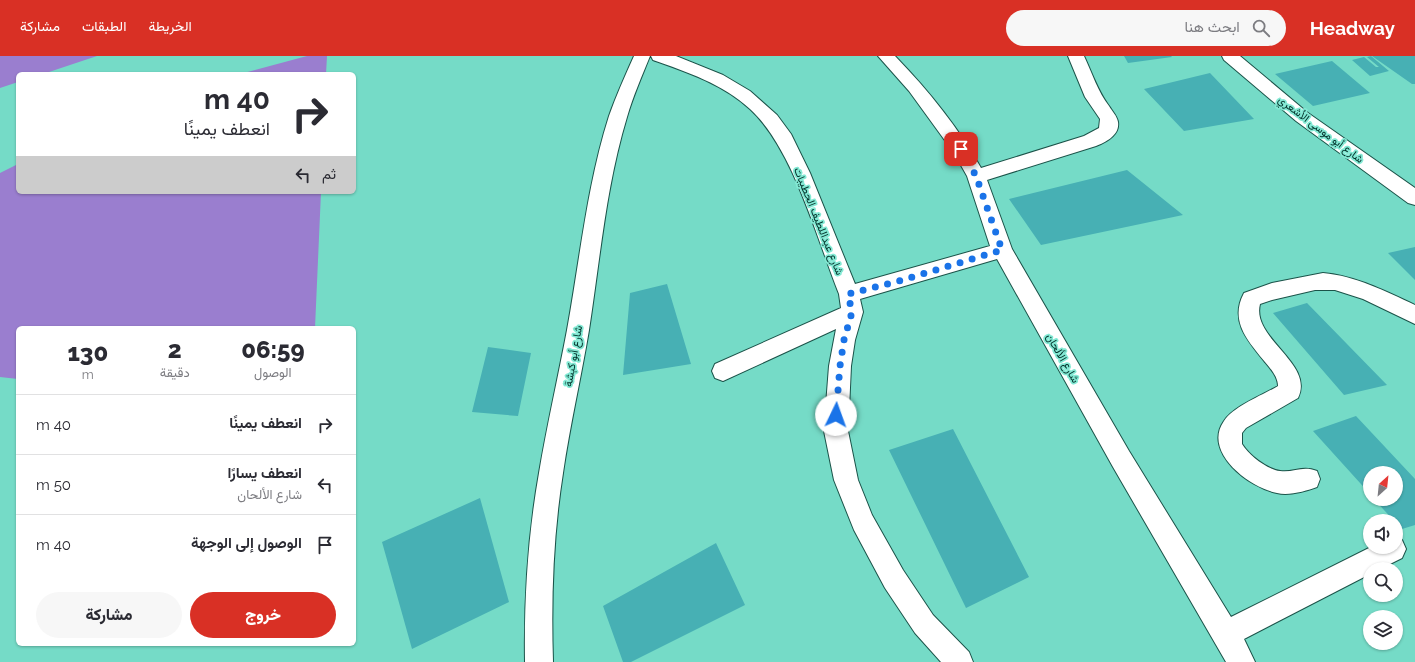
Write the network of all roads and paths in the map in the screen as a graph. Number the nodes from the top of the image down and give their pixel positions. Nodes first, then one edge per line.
1 (642, 56) edge
2 (659, 56) edge
3 (886, 56) edge
4 (1076, 56) edge
5 (1230, 56) edge
6 (976, 176) junction
7 (1415, 198) edge
8 (1002, 250) junction
9 (850, 303) junction
10 (1415, 315) edge
11 (724, 371) dead end
12 (1308, 478) dead end
13 (1383, 554) edge
14 (1226, 634) junction
15 (539, 662) edge
16 (959, 662) edge
17 (1241, 662) edge

1 - 15 street, شارع أبو كبشة
2 - 9 street, شارع عبداللطيف الحطيبات
3 - 6 street, شارع الألحان
4 - 6 street
5 - 7 street, شارع أبو موسى الأشعري
6 - 8 street, شارع الألحان
8 - 9 street
8 - 14 street, شارع الألحان
9 - 11 street
9 - 16 street
10 - 12 street
13 - 14 street
14 - 17 street, شارع الألحان

